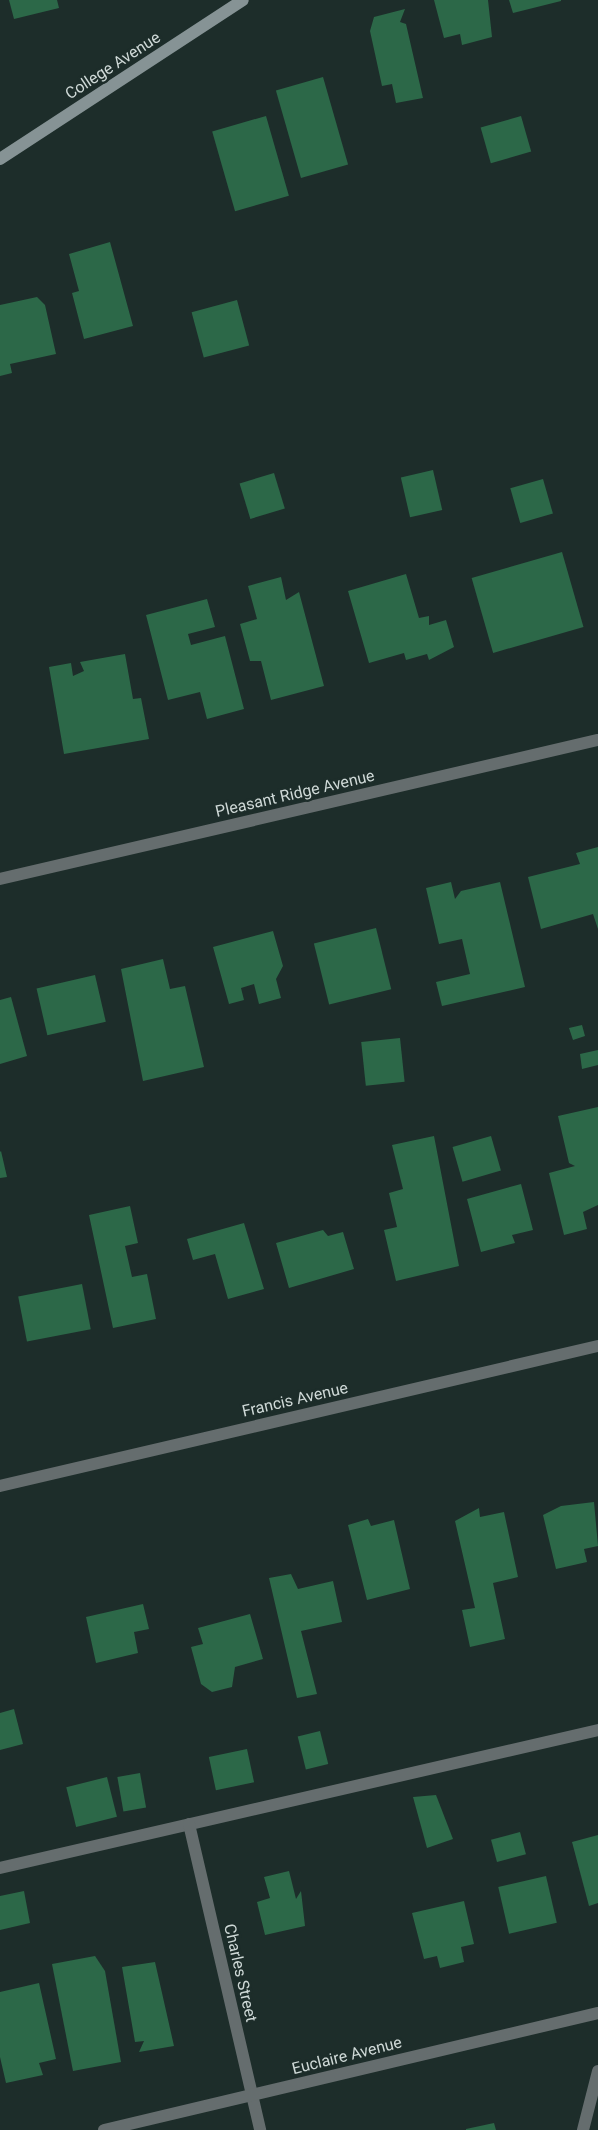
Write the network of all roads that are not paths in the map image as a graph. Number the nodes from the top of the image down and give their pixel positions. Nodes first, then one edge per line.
1 (243, 0) edge
2 (0, 159) edge
3 (598, 740) edge
4 (0, 879) edge
5 (598, 1347) edge
6 (0, 1486) edge
7 (598, 1730) edge
8 (189, 1824) junction
9 (0, 1868) edge
10 (598, 2013) edge
11 (598, 2071) edge
12 (252, 2096) junction
13 (104, 2130) edge
14 (260, 2130) edge
15 (583, 2130) edge

1 - 2 main road, College Avenue
3 - 4 street, Pleasant Ridge Avenue
5 - 6 street, Francis Avenue
7 - 8 street
8 - 9 street
8 - 12 street, Charles Street
10 - 12 street, Euclaire Avenue
11 - 15 street
12 - 13 street, Euclaire Avenue
12 - 14 street, Charles Street

